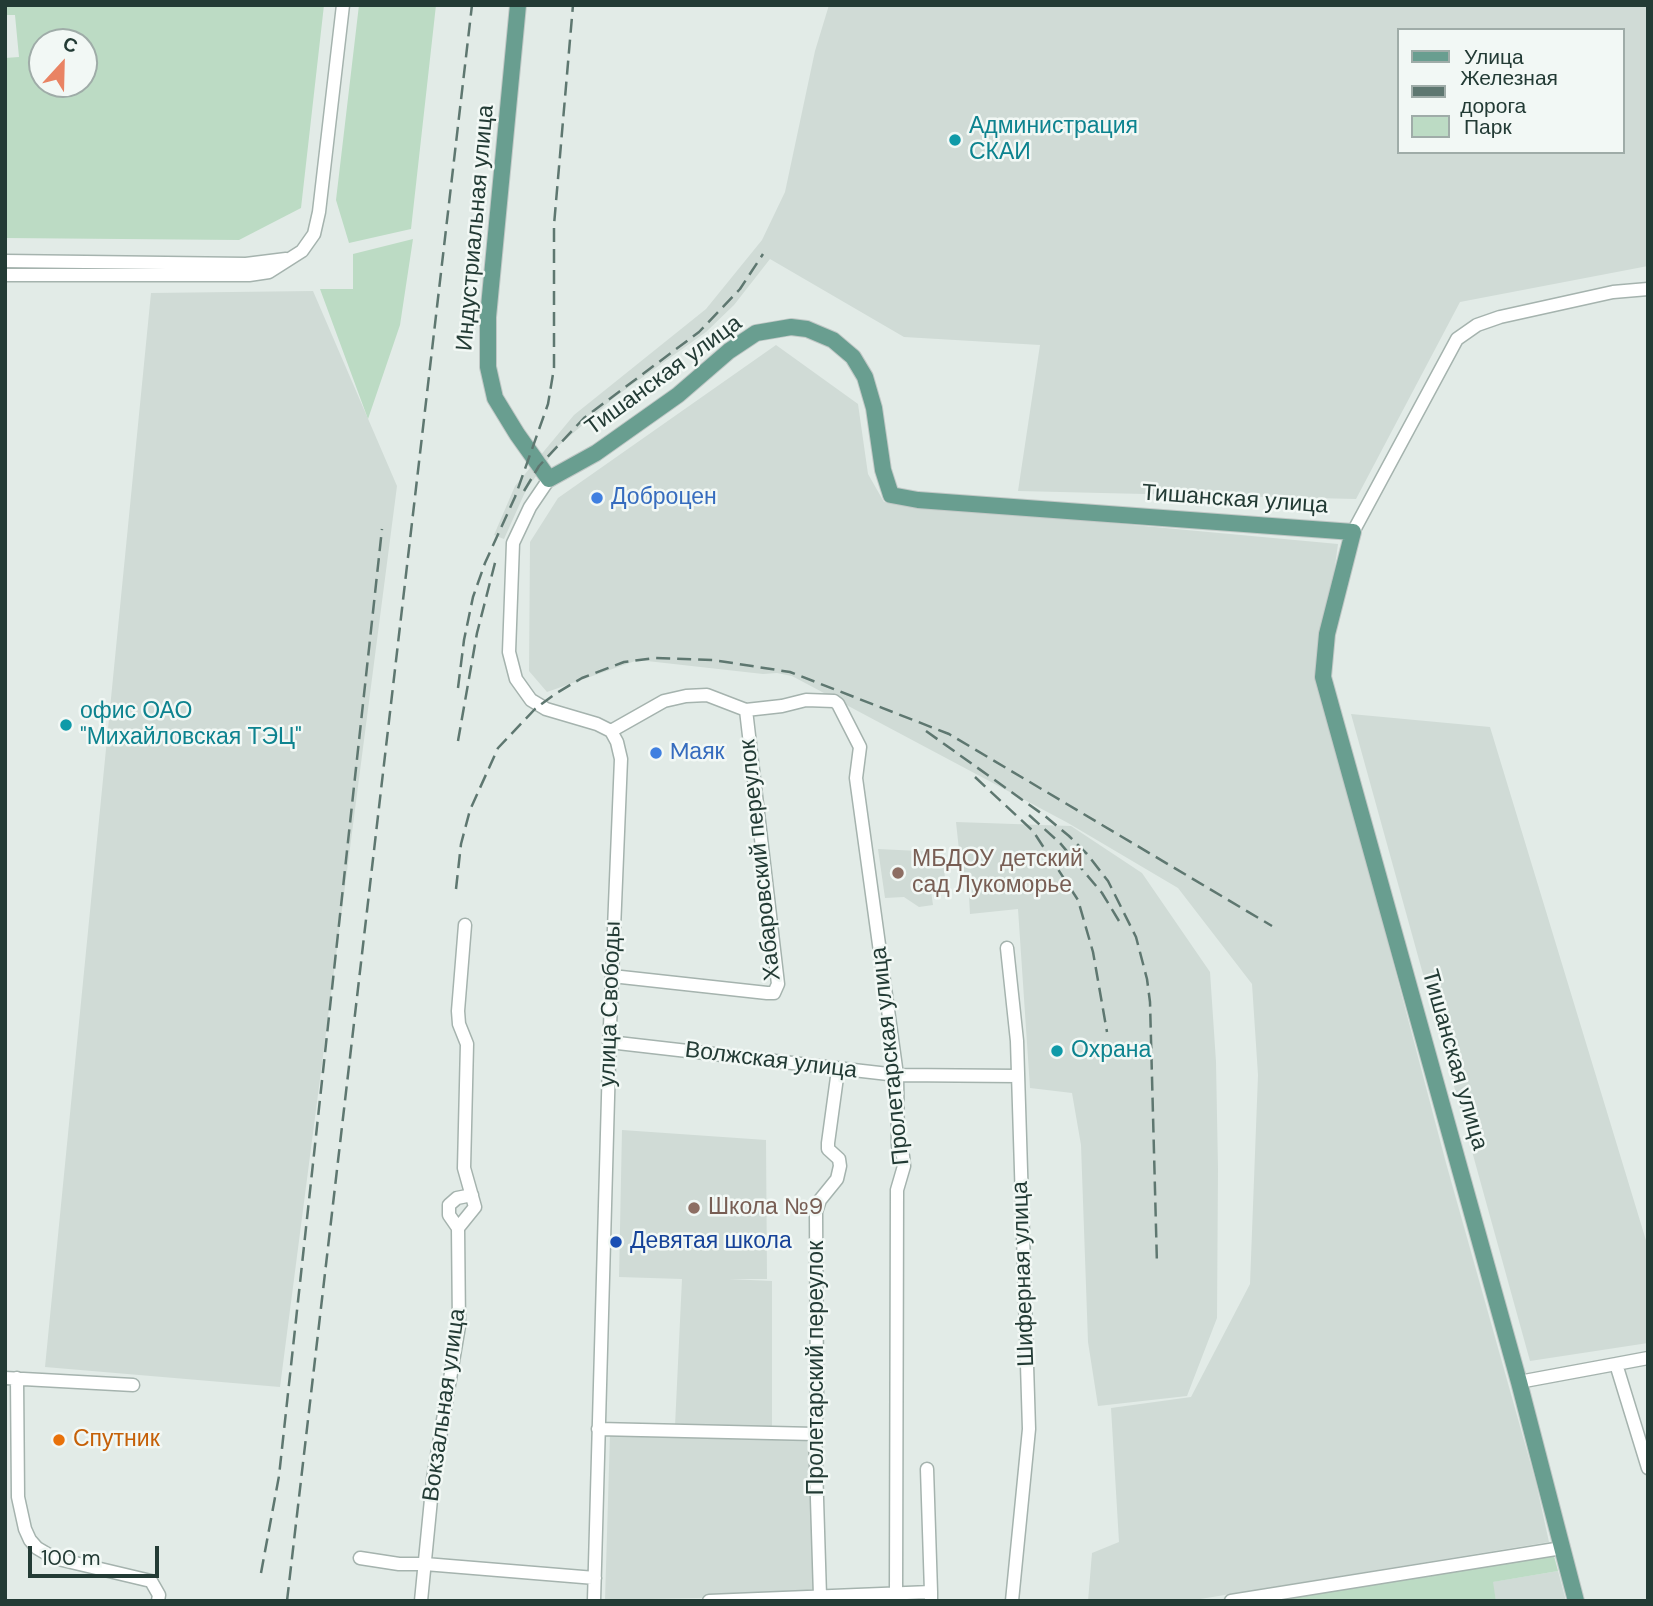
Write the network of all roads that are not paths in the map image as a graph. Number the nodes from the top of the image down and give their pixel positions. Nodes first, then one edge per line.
1 (343, 5) edge
2 (518, 5) edge
3 (290, 258) junction
4 (5, 261) edge
5 (5, 275) edge
6 (1648, 289) edge
7 (549, 479) junction
8 (1353, 532) junction
9 (746, 710) junction
10 (611, 731) junction
11 (465, 925) dead end
12 (1007, 947) dead end
13 (612, 976) junction
14 (609, 1042) junction
15 (838, 1070) junction
16 (897, 1075) junction
17 (1018, 1076) junction
18 (472, 1195) junction
19 (458, 1228) junction
20 (1648, 1358) edge
21 (1616, 1363) junction
22 (11, 1378) edge
23 (1519, 1382) junction
24 (133, 1385) dead end
25 (598, 1429) junction
26 (815, 1434) junction
27 (1648, 1468) edge
28 (927, 1469) dead end
29 (1562, 1548) junction
30 (360, 1558) dead end
31 (425, 1564) junction
32 (594, 1578) junction
33 (896, 1593) junction
34 (820, 1595) junction
35 (931, 1596) edge
36 (158, 1598) edge
37 (421, 1601) edge
38 (594, 1601) edge
39 (709, 1601) edge
40 (1012, 1601) edge
41 (1231, 1601) edge
42 (1577, 1601) edge

1 - 3 street
2 - 7 main road, Индустриальная улица
3 - 4 street
3 - 5 street
6 - 8 street
7 - 8 main road, Тишанская улица
7 - 10 street
8 - 23 main road, Тишанская улица
9 - 10 street, Хабаровский переулок
9 - 13 street, Хабаровский переулок
9 - 16 street, Пролетарская улица
10 - 13 street, улица Свободы
11 - 18 street
12 - 17 street, Шиферная улица
13 - 14 street, улица Свободы
14 - 15 street, Волжская улица
14 - 25 street, улица Свободы
15 - 16 street, Волжская улица
15 - 26 street, Пролетарский переулок
16 - 17 street, Волжская улица
16 - 33 street, Пролетарская улица
17 - 40 street, Шиферная улица
18 - 19 street, Вокзальная улица
18 - 19 street
19 - 31 street, Вокзальная улица
20 - 21 street
21 - 23 street
21 - 27 street
22 - 24 street
22 - 36 street
23 - 29 main road, Тишанская улица
25 - 26 street
25 - 32 street, улица Свободы
26 - 34 street, Пролетарский переулок
28 - 35 street
29 - 41 street
29 - 42 main road, Тишанская улица
30 - 31 street
31 - 32 street
31 - 37 street, Вокзальная улица
32 - 38 street, улица Свободы
33 - 34 street
33 - 35 street
34 - 39 street

